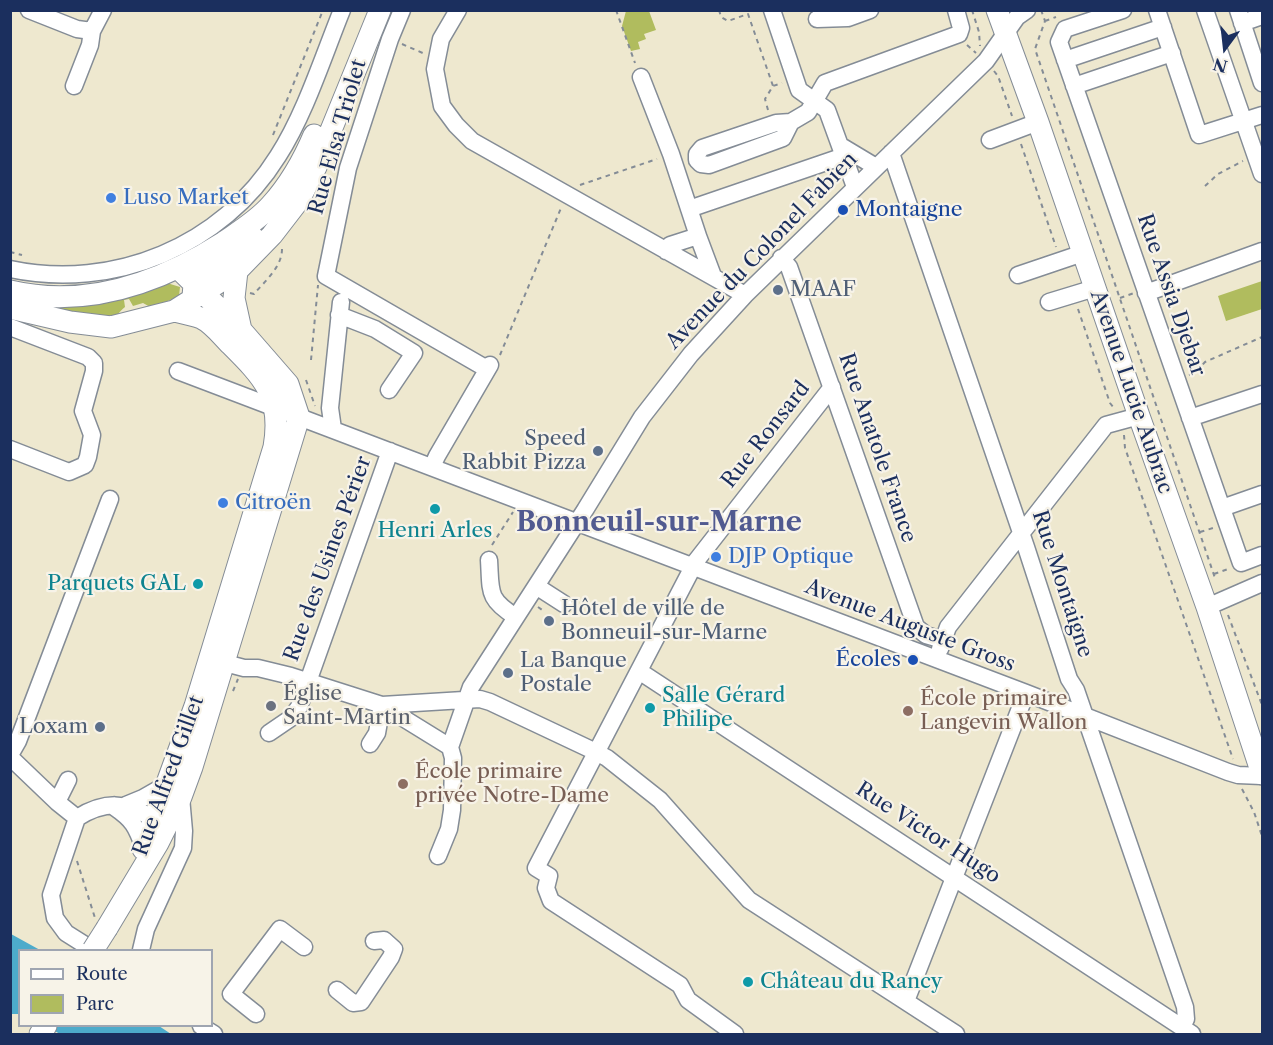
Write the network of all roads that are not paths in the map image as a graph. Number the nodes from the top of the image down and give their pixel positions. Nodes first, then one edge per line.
1 (29, 10) edge
2 (103, 10) edge
3 (342, 10) edge
4 (364, 10) edge
5 (380, 10) edge
6 (402, 10) edge
7 (458, 10) edge
8 (772, 10) edge
9 (870, 10) edge
10 (956, 10) edge
11 (997, 10) edge
12 (1123, 10) edge
13 (1157, 10) edge
14 (1205, 10) edge
15 (1038, 11) edge
16 (1263, 16) edge
17 (1240, 17) edge
18 (817, 19) dead end
19 (1162, 27) junction
20 (92, 31) junction
21 (1005, 32) junction
22 (1172, 53) junction
23 (1065, 60) junction
24 (641, 77) road end
25 (1263, 83) edge
26 (74, 86) dead end
27 (1074, 86) junction
28 (814, 101) junction
29 (1263, 115) edge
30 (1244, 121) junction
31 (791, 122) junction
32 (1038, 122) junction
33 (990, 140) dead end
34 (842, 151) junction
35 (891, 153) junction
36 (876, 167) junction
37 (1263, 174) edge
38 (855, 187) junction
39 (269, 207) junction
40 (689, 209) junction
41 (698, 236) junction
42 (666, 251) junction
43 (1083, 252) junction
44 (1263, 252) edge
45 (781, 258) junction
46 (178, 267) junction
47 (10, 269) edge
48 (237, 271) junction
49 (1018, 275) dead end
50 (713, 276) junction
51 (738, 286) junction
52 (1095, 288) junction
53 (10, 291) edge
54 (1146, 292) junction
55 (193, 301) junction
56 (1049, 302) dead end
57 (10, 308) edge
58 (10, 327) edge
59 (241, 330) junction
60 (178, 372) dead end
61 (832, 387) junction
62 (389, 390) dead end
63 (1263, 394) edge
64 (276, 408) junction
65 (309, 414) junction
66 (1139, 416) junction
67 (1190, 418) junction
68 (333, 429) junction
69 (10, 449) edge
70 (390, 451) junction
71 (432, 467) junction
72 (1263, 494) edge
73 (110, 499) dead end
74 (1222, 508) junction
75 (577, 522) junction
76 (1021, 532) junction
77 (1263, 555) edge
78 (489, 560) road end
79 (692, 567) junction
80 (1263, 583) edge
81 (536, 586) junction
82 (1214, 603) junction
83 (564, 604) dead end
84 (516, 617) junction
85 (943, 640) junction
86 (936, 659) junction
87 (217, 660) junction
88 (639, 671) junction
89 (308, 681) junction
90 (1026, 693) junction
91 (468, 700) junction
92 (382, 705) junction
93 (1084, 716) junction
94 (269, 733) dead end
95 (370, 744) dead end
96 (450, 747) junction
97 (596, 752) junction
98 (10, 756) edge
99 (1263, 775) edge
100 (68, 780) dead end
101 (172, 792) junction
102 (57, 802) junction
103 (119, 806) junction
104 (77, 818) junction
105 (153, 819) junction
106 (151, 845) junction
107 (438, 855) dead end
108 (955, 877) junction
109 (374, 941) dead end
110 (304, 947) dead end
111 (90, 949) edge
112 (94, 949) edge
113 (141, 949) edge
114 (337, 990) dead end
115 (906, 1001) junction
116 (256, 1014) dead end
117 (1186, 1031) edge
118 (735, 1035) edge
119 (956, 1035) edge

1 - 20 street
2 - 20 street
3 - 47 street
4 - 39 main road
5 - 48 main road
6 - 71 street, Rue Elsa Triolet
7 - 42 street
8 - 28 street
9 - 18 street
10 - 28 street
11 - 21 main road, Avenue Lucie Aubrac
12 - 23 street, Rue Assia Djebar
13 - 19 street
14 - 30 street
15 - 21 street, Avenue du Colonel Fabien
16 - 17 street
17 - 25 street
19 - 22 street
19 - 23 street
20 - 26 street
21 - 32 main road, Avenue Lucie Aubrac
21 - 35 street, Avenue du Colonel Fabien
22 - 27 street
22 - 30 street
23 - 27 street, Rue Assia Djebar
24 - 40 street
27 - 54 street, Rue Assia Djebar
28 - 31 street
28 - 34 street
29 - 30 street
30 - 37 street
31 - 31 street
32 - 33 street
32 - 43 main road, Avenue Lucie Aubrac
34 - 36 street
34 - 38 street
34 - 40 street
35 - 36 street, Avenue du Colonel Fabien
35 - 76 street, Rue Montaigne
36 - 38 street, Avenue du Colonel Fabien
38 - 45 street, Avenue du Colonel Fabien
39 - 46 main road
39 - 55 main road
40 - 41 street
41 - 42 street
41 - 50 street
42 - 50 street
43 - 49 street
43 - 52 main road, Avenue Lucie Aubrac
44 - 54 street
45 - 51 street, Avenue du Colonel Fabien
45 - 61 street, Rue Anatole France
46 - 53 main road
46 - 55 main road
48 - 55 main road
48 - 59 main road
50 - 51 street
51 - 75 street, Avenue du Colonel Fabien
52 - 56 street
52 - 66 main road, Avenue Lucie Aubrac
54 - 67 street, Rue Assia Djebar
55 - 57 main road
55 - 59 main road
55 - 64 main road
58 - 69 street
59 - 65 main road
60 - 64 street, Avenue Auguste Gross
61 - 79 street, Rue Ronsard
61 - 85 street, Rue Anatole France
62 - 68 street
63 - 67 street
64 - 65 street, Avenue Auguste Gross
64 - 87 main road
65 - 68 street, Avenue Auguste Gross
65 - 87 main road
66 - 76 street
66 - 82 main road, Avenue Lucie Aubrac
67 - 74 street, Rue Assia Djebar
68 - 70 street, Avenue Auguste Gross
70 - 71 street, Avenue Auguste Gross
70 - 89 street, Rue des Usines Périer
71 - 75 street, Avenue Auguste Gross
72 - 74 street
73 - 98 street
74 - 77 street, Rue Assia Djebar
75 - 79 street, Avenue Auguste Gross
75 - 81 street, Avenue du Colonel Fabien
76 - 85 street
76 - 93 street, Rue Montaigne
78 - 84 street
79 - 86 street, Avenue Auguste Gross
79 - 88 street, Rue Ronsard
80 - 82 street
81 - 83 street
81 - 84 street, Avenue du Colonel Fabien
82 - 99 main road, Avenue Lucie Aubrac
84 - 91 street, Avenue du Colonel Fabien
85 - 86 street
86 - 90 street, Avenue Auguste Gross
87 - 89 street
87 - 101 main road, Rue Alfred Gillet
88 - 97 street, Rue Ronsard
88 - 108 street, Rue Victor Hugo
89 - 92 street
89 - 94 street, Rue des Usines Périer
90 - 93 street, Avenue Auguste Gross
90 - 108 street
91 - 92 street
91 - 96 street, Avenue du Colonel Fabien
91 - 97 street
92 - 95 street
92 - 96 street
93 - 99 street, Avenue Auguste Gross
93 - 117 street, Rue Montaigne
96 - 107 street
97 - 115 street
97 - 118 street, Rue Ronsard
98 - 102 street
100 - 102 street
101 - 103 street
101 - 105 main road, Rue Alfred Gillet
101 - 106 main road, Rue Alfred Gillet
101 - 113 street
102 - 104 street
103 - 104 street
103 - 105 street
103 - 106 street
104 - 111 street
105 - 106 main road, Rue Alfred Gillet
106 - 112 main road, Rue Alfred Gillet, bridge
108 - 115 street
108 - 117 street, Rue Victor Hugo
109 - 114 street
110 - 116 street
115 - 119 street

